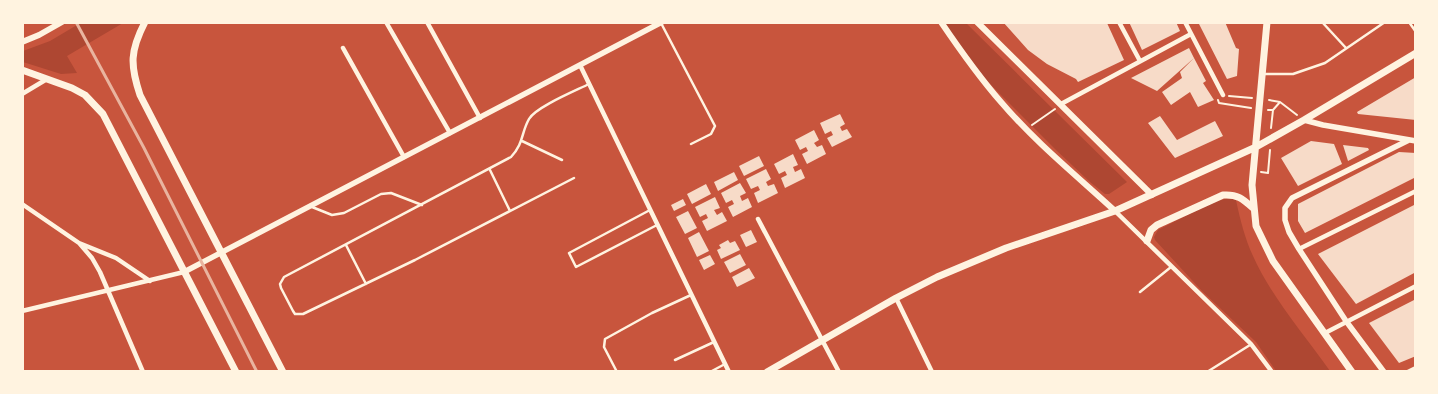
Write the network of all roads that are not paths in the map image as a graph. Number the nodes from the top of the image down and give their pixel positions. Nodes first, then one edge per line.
1 (62, 22) edge
2 (145, 22) edge
3 (386, 22) edge
4 (427, 22) edge
5 (941, 22) edge
6 (977, 22) edge
7 (1119, 22) edge
8 (1185, 22) edge
9 (1267, 22) edge
10 (1322, 22) edge
11 (1386, 22) edge
12 (1409, 22) edge
13 (662, 23) edge
14 (1416, 32) edge
15 (1191, 34) junction
16 (22, 42) edge
17 (342, 48) dead end
18 (1346, 48) junction
19 (1416, 53) edge
20 (1140, 61) junction
21 (580, 65) junction
22 (22, 70) edge
23 (1263, 74) junction
24 (47, 79) junction
25 (589, 84) junction
26 (22, 94) edge
27 (1223, 95) dead end
28 (1061, 104) junction
29 (480, 118) junction
30 (1304, 120) junction
31 (450, 133) junction
32 (1416, 136) edge
33 (1412, 140) edge
34 (522, 141) junction
35 (691, 144) dead end
36 (1256, 147) junction
37 (404, 157) junction
38 (562, 160) dead end
39 (489, 170) junction
40 (574, 178) dead end
41 (1416, 191) edge
42 (1152, 195) junction
43 (22, 204) edge
44 (422, 205) junction
45 (310, 207) junction
46 (1254, 208) junction
47 (650, 210) junction
48 (510, 211) junction
49 (1115, 211) junction
50 (758, 219) dead end
51 (657, 226) junction
52 (1147, 241) junction
53 (80, 243) junction
54 (346, 245) junction
55 (1299, 249) junction
56 (223, 252) junction
57 (1172, 266) junction
58 (184, 272) junction
59 (150, 280) junction
60 (366, 284) junction
61 (1416, 286) edge
62 (108, 291) junction
63 (1140, 292) dead end
64 (691, 295) junction
65 (896, 298) junction
66 (22, 311) edge
67 (1346, 321) junction
68 (1325, 333) junction
69 (823, 340) junction
70 (714, 342) junction
71 (1251, 344) junction
72 (676, 360) dead end
73 (725, 364) junction
74 (1416, 368) edge
75 (143, 372) edge
76 (236, 372) edge
77 (284, 372) edge
78 (616, 372) edge
79 (710, 372) edge
80 (729, 372) edge
81 (767, 372) edge
82 (839, 372) edge
83 (932, 372) edge
84 (1207, 372) edge
85 (1272, 372) edge
86 (1352, 372) edge
87 (1384, 372) edge
88 (1408, 372) edge

1 - 16 main road
2 - 56 main road
3 - 31 street
4 - 29 street
5 - 49 main road
6 - 28 main road
7 - 20 street
8 - 15 street
9 - 23 main road
10 - 18 lane
11 - 18 lane
12 - 14 lane
13 - 21 street
13 - 35 lane
15 - 20 street
15 - 27 street
17 - 37 street
18 - 23 lane
19 - 30 main road
20 - 28 street
21 - 25 street
21 - 29 street
22 - 24 main road
23 - 36 main road
24 - 26 street
24 - 58 main road
25 - 34 lane
25 - 47 street
28 - 42 main road
29 - 31 street
30 - 33 street
30 - 36 main road
31 - 37 street
32 - 33 street
33 - 55 street
34 - 38 lane
34 - 39 lane
36 - 42 main road
36 - 46 main road
37 - 45 street
39 - 44 lane
39 - 48 lane
40 - 48 lane
41 - 55 street
42 - 49 main road
43 - 53 street
44 - 45 lane
44 - 54 lane
45 - 56 street
46 - 52 main road
46 - 68 main road
47 - 51 street
47 - 51 lane
48 - 60 lane
49 - 52 street
49 - 65 main road
50 - 69 street
51 - 64 street
52 - 57 street
53 - 59 street
53 - 62 street
54 - 60 lane
54 - 60 lane
55 - 67 street
56 - 58 street
56 - 77 main road
57 - 63 lane
57 - 71 street
58 - 59 street
58 - 76 main road
59 - 62 street
61 - 67 street
62 - 66 street
62 - 75 street
64 - 70 street
64 - 78 lane
65 - 69 main road
65 - 83 street
67 - 68 street
67 - 87 street
68 - 86 main road
69 - 81 main road
69 - 82 street
70 - 72 lane
70 - 73 street
71 - 84 lane
71 - 85 street
73 - 79 lane
73 - 80 street
74 - 88 street

